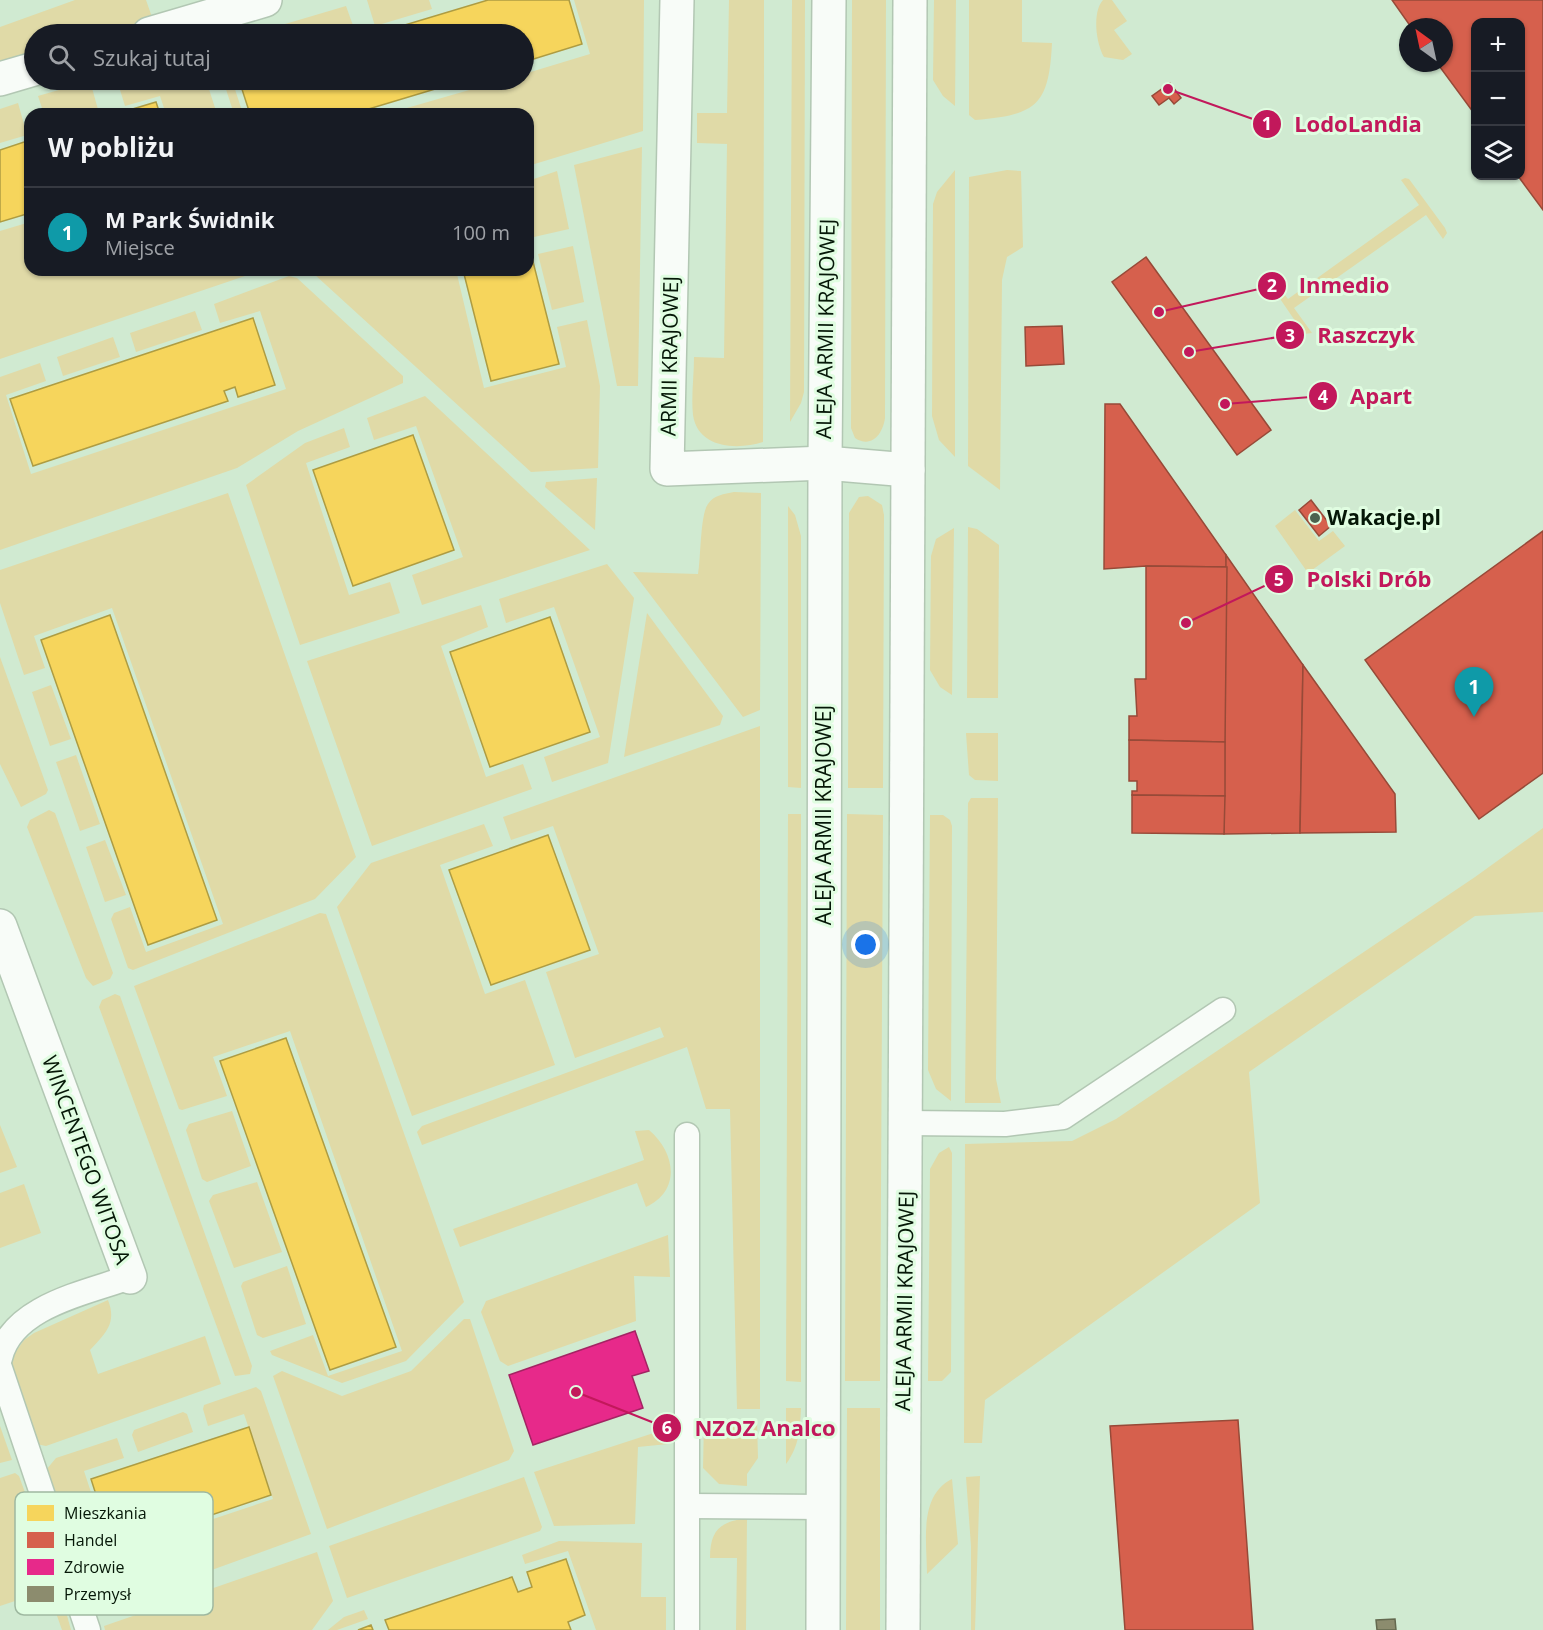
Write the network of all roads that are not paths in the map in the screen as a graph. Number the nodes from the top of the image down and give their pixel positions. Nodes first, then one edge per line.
1 (266, 0) edge
2 (678, 0) edge
3 (829, 0) edge
4 (910, 0) edge
5 (183, 24) edge
6 (24, 72) edge
7 (0, 79) edge
8 (825, 463) junction
9 (908, 470) junction
10 (0, 926) edge
11 (1223, 1010) dead end
12 (907, 1123) junction
13 (687, 1135) dead end
14 (130, 1277) joint
15 (0, 1358) edge
16 (0, 1368) edge
17 (42, 1492) edge
18 (688, 1506) junction
19 (824, 1507) junction
20 (83, 1615) edge
21 (88, 1630) edge
22 (687, 1630) edge
23 (823, 1630) edge
24 (903, 1630) edge

1 - 5 street
2 - 8 street, ARMII KRAJOWEJ
3 - 8 street, ALEJA ARMII KRAJOWEJ
4 - 9 street, ALEJA ARMII KRAJOWEJ
6 - 7 street
8 - 9 street, ARMII KRAJOWEJ
8 - 19 street, ALEJA ARMII KRAJOWEJ
9 - 12 street, ALEJA ARMII KRAJOWEJ
10 - 14 street, WINCENTEGO WITOSA
11 - 12 lane
12 - 24 street, ALEJA ARMII KRAJOWEJ
13 - 18 lane
14 - 15 lane, WINCENTEGO WITOSA
16 - 17 lane
18 - 19 lane
18 - 22 lane
19 - 23 street, ALEJA ARMII KRAJOWEJ
20 - 21 lane

